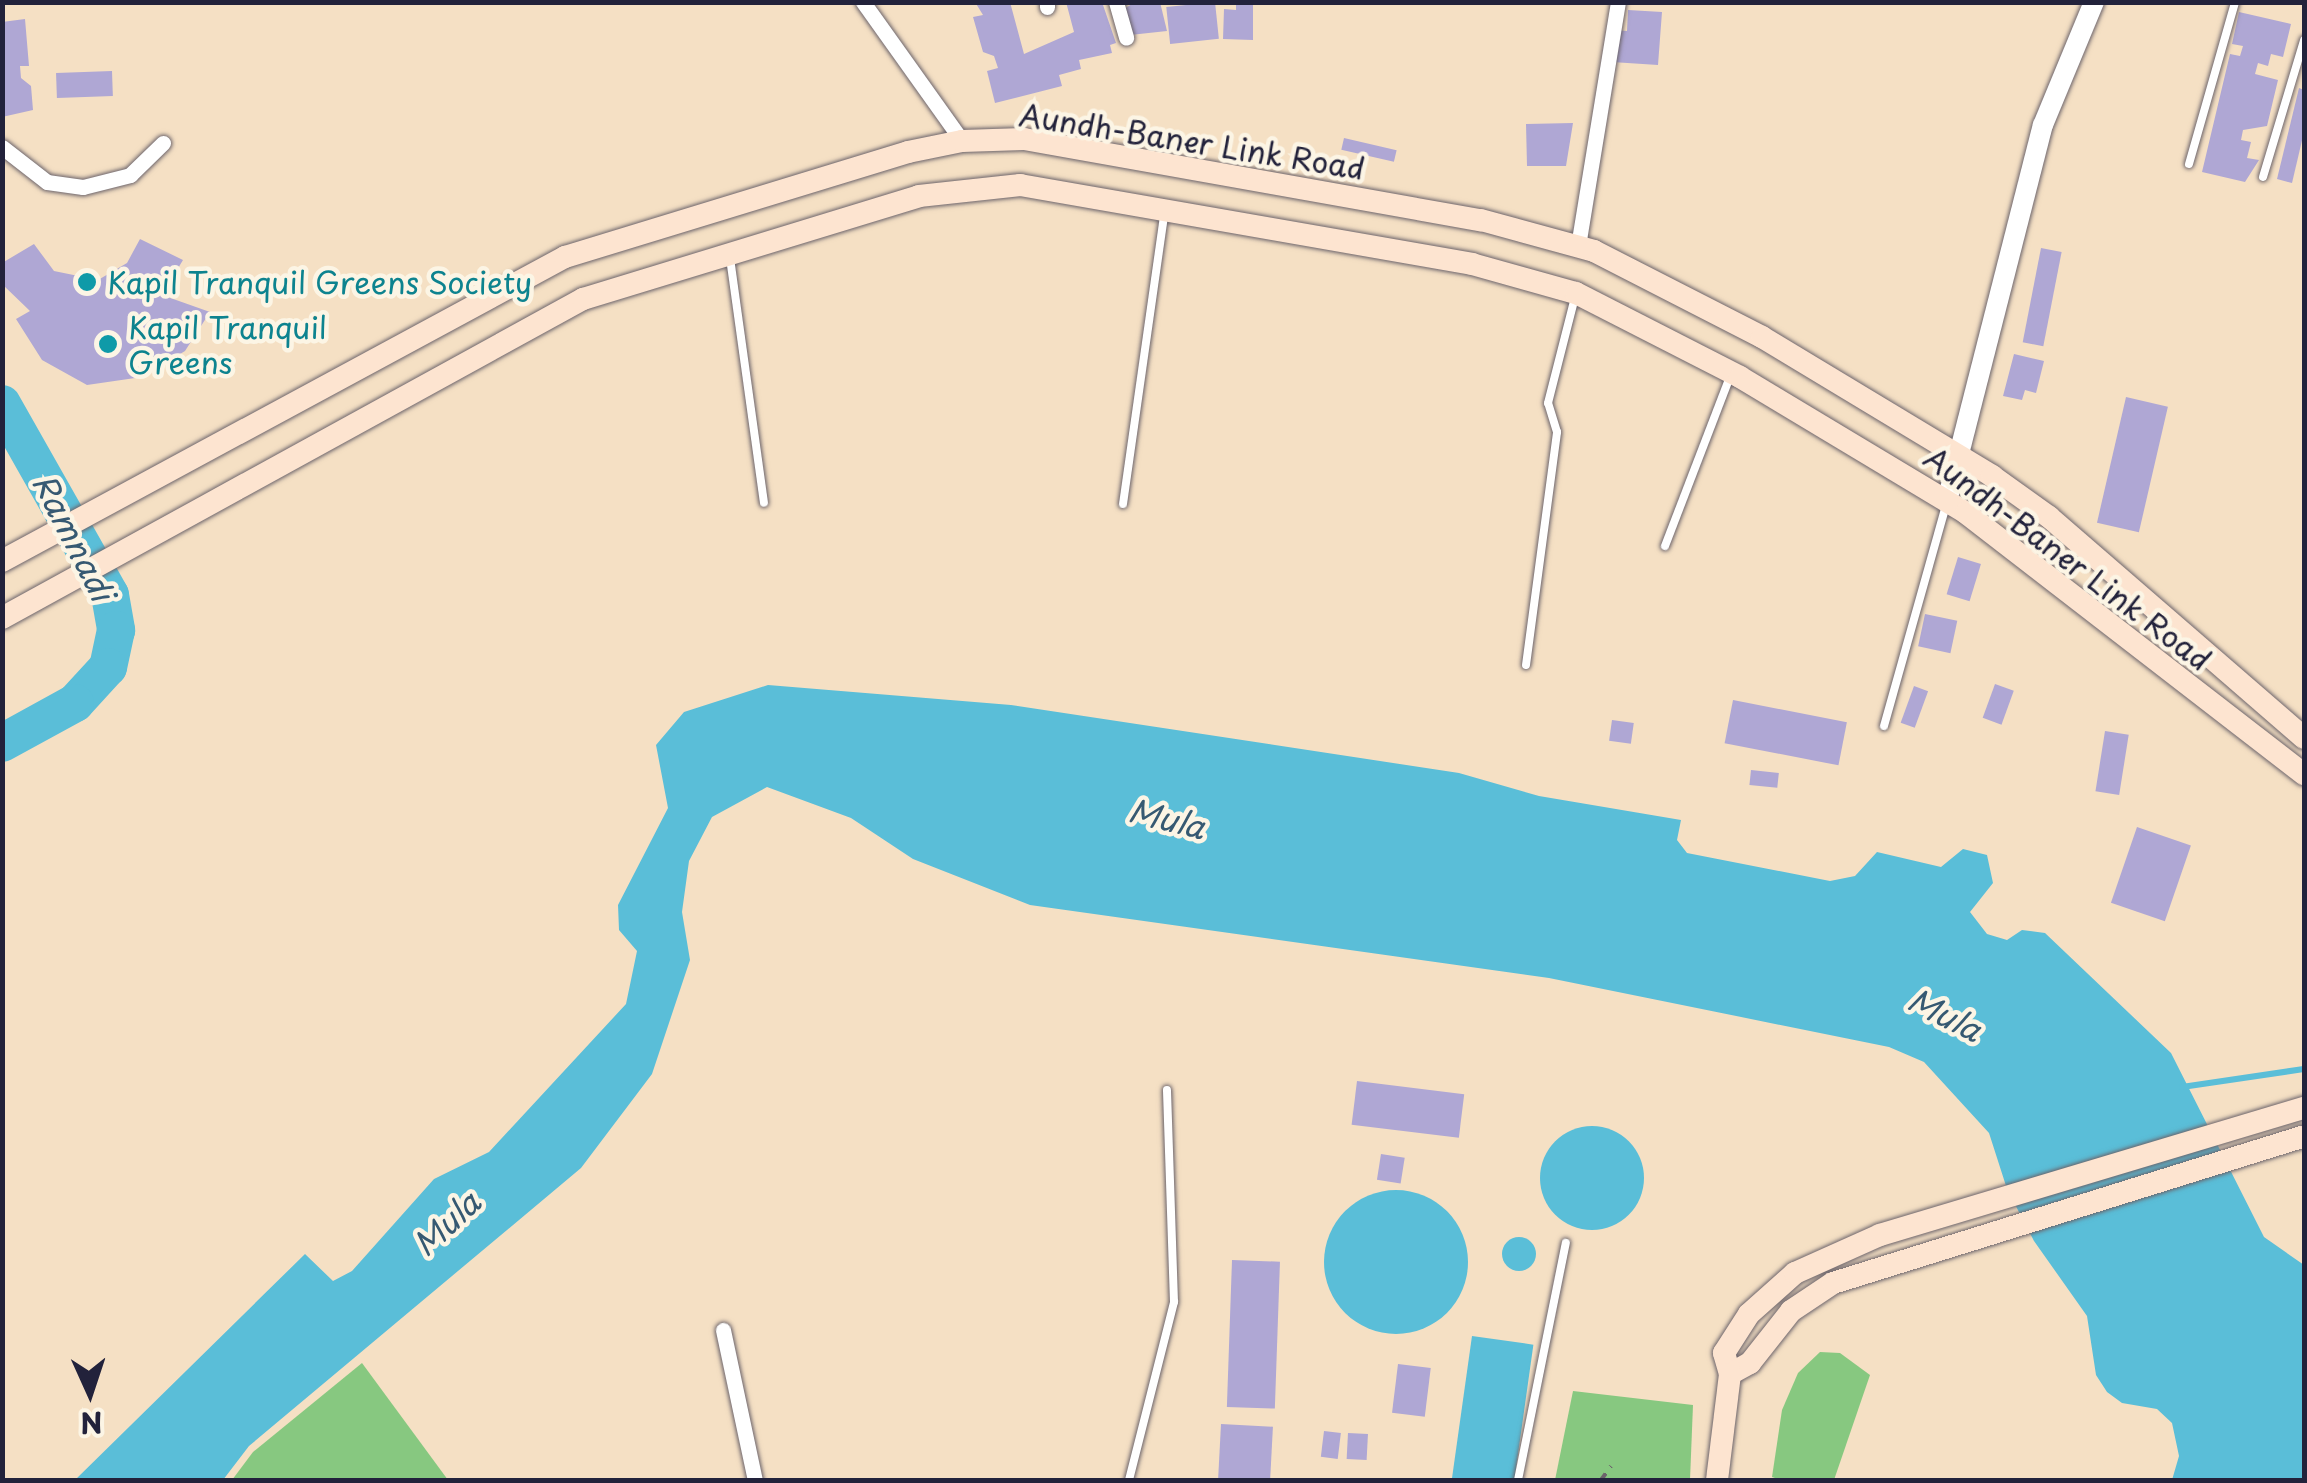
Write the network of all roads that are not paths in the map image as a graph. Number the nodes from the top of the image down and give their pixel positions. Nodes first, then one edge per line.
1 (863, 2) edge
2 (1116, 2) edge
3 (1618, 2) edge
4 (2094, 2) edge
5 (2236, 2) edge
6 (1126, 38) dead end
7 (2304, 40) edge
8 (962, 141) junction
9 (163, 143) dead end
10 (2, 147) edge
11 (2190, 164) dead end
12 (2262, 177) dead end
13 (967, 186) junction
14 (1164, 211) junction
15 (1578, 246) junction
16 (729, 254) junction
17 (1576, 293) junction
18 (1731, 372) junction
19 (1959, 455) junction
20 (1947, 501) junction
21 (764, 503) dead end
22 (1123, 504) dead end
23 (1665, 546) dead end
24 (2, 561) edge
25 (9, 614) edge
26 (1526, 666) dead end
27 (1884, 726) dead end
28 (2304, 738) edge
29 (2304, 774) edge
30 (1166, 1090) dead end
31 (2304, 1108) edge
32 (2304, 1136) edge
33 (1566, 1243) dead end
34 (723, 1330) dead end
35 (1730, 1374) junction
36 (754, 1480) edge
37 (1128, 1480) edge
38 (1518, 1480) edge
39 (1717, 1480) edge

1 - 8 street
2 - 6 street
3 - 15 street
4 - 19 street
5 - 11 lane
7 - 12 lane
8 - 13 main road
8 - 15 main road, Aundh-Baner Link Road
8 - 24 main road, Aundh-Baner Link Road
9 - 10 street
13 - 14 main road, Aundh-Baner Link Road
13 - 16 main road, Aundh-Baner Link Road
14 - 17 main road, Aundh-Baner Link Road
14 - 22 lane
15 - 19 main road, Aundh-Baner Link Road
16 - 21 lane
16 - 25 main road, Aundh-Baner Link Road
17 - 18 main road, Aundh-Baner Link Road
17 - 26 lane
18 - 20 main road, Aundh-Baner Link Road
18 - 23 lane
19 - 20 street
19 - 28 main road, Aundh-Baner Link Road
20 - 27 lane
20 - 29 main road, Aundh-Baner Link Road
30 - 37 lane
31 - 35 main road
32 - 35 main road
33 - 38 lane
34 - 36 street
35 - 39 main road

